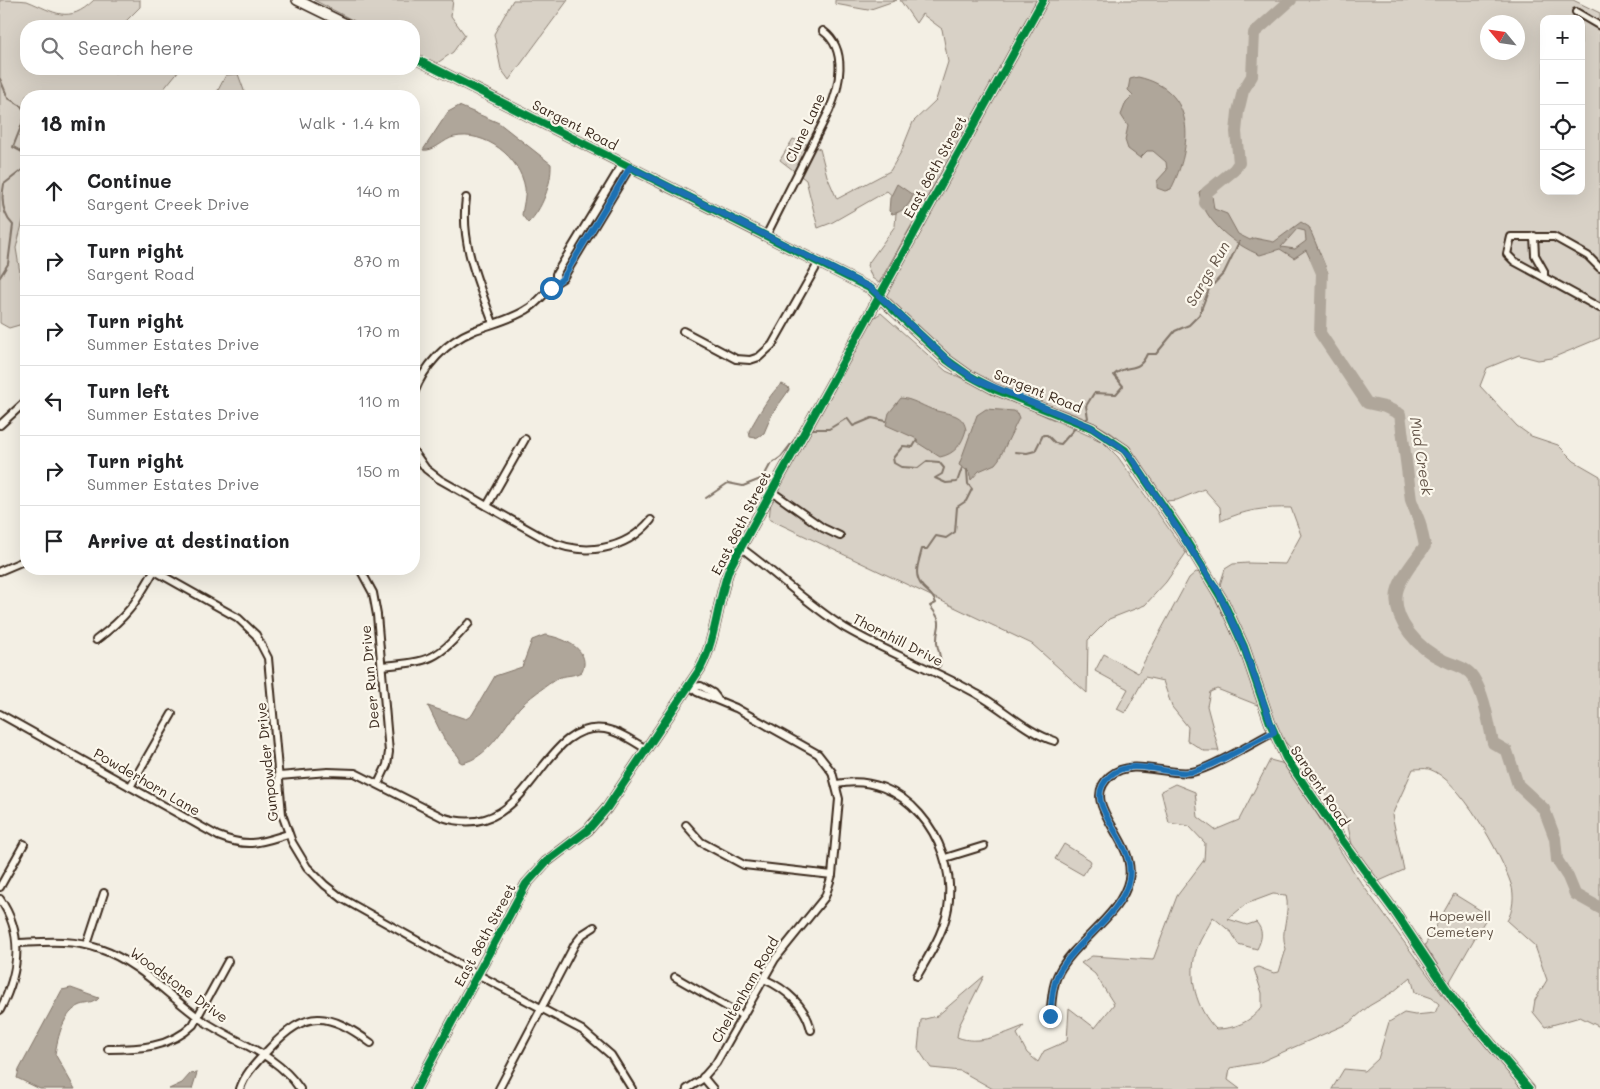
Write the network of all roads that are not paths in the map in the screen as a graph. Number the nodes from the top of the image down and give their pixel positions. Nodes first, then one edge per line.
1 (297, 0) edge
2 (1042, 0) edge
3 (1576, 12) dead end
4 (338, 20) edge
5 (1600, 26) edge
6 (823, 30) dead end
7 (420, 61) edge
8 (627, 165) junction
9 (466, 198) dead end
10 (766, 236) junction
11 (1534, 236) junction
12 (819, 262) junction
13 (1600, 268) edge
14 (1544, 277) junction
15 (878, 296) junction
16 (1600, 308) edge
17 (493, 324) junction
18 (683, 331) dead end
19 (420, 382) edge
20 (20, 406) edge
21 (0, 425) edge
22 (525, 439) dead end
23 (420, 459) edge
24 (771, 491) junction
25 (487, 506) junction
26 (651, 520) dead end
27 (840, 536) dead end
28 (740, 547) junction
29 (20, 563) edge
30 (0, 571) edge
31 (150, 575) edge
32 (162, 575) edge
33 (363, 575) edge
34 (469, 623) dead end
35 (96, 640) dead end
36 (382, 666) junction
37 (692, 686) junction
38 (0, 714) edge
39 (172, 714) dead end
40 (1274, 732) junction
41 (1055, 741) dead end
42 (646, 749) junction
43 (279, 776) junction
44 (378, 784) junction
45 (837, 784) junction
46 (130, 787) junction
47 (686, 825) dead end
48 (288, 834) junction
49 (24, 844) dead end
50 (984, 846) dead end
51 (945, 858) junction
52 (832, 876) junction
53 (0, 887) edge
54 (104, 893) dead end
55 (0, 899) edge
56 (594, 927) dead end
57 (17, 943) junction
58 (87, 945) junction
59 (228, 961) dead end
60 (478, 974) junction
61 (917, 976) dead end
62 (676, 978) dead end
63 (764, 979) junction
64 (541, 1007) junction
65 (0, 1010) edge
66 (198, 1016) junction
67 (743, 1016) junction
68 (1050, 1016) dead end
69 (811, 1030) dead end
70 (372, 1043) dead end
71 (108, 1048) dead end
72 (264, 1054) junction
73 (703, 1077) junction
74 (240, 1089) edge
75 (300, 1089) edge
76 (416, 1089) edge
77 (499, 1089) edge
78 (632, 1089) edge
79 (687, 1089) edge
80 (713, 1089) edge
81 (1529, 1089) edge

1 - 4 street
2 - 15 street, East 86th Street
3 - 5 street
6 - 10 street, Clune Lane
7 - 8 street, Sargent Road
8 - 10 street, Sargent Road
8 - 17 street
9 - 17 street
10 - 12 street, Sargent Road
11 - 13 street
11 - 14 street
11 - 14 street
12 - 15 street, Sargent Road
12 - 18 street
14 - 16 street
15 - 24 street, East 86th Street
15 - 40 street, Sargent Road
17 - 19 street
20 - 21 street
22 - 25 street
23 - 25 street
24 - 27 street
24 - 28 street, East 86th Street
25 - 26 street
28 - 37 street, East 86th Street
28 - 41 street, Thornhill Drive
29 - 30 street
31 - 35 street
32 - 43 street, Gunpowder Drive
33 - 36 street, Deer Run Drive
34 - 36 street
36 - 44 street, Deer Run Drive
37 - 42 street, East 86th Street
37 - 45 street
38 - 46 street, Powderhorn Lane
39 - 46 street
40 - 68 street
40 - 81 street, Sargent Road
42 - 44 street
42 - 60 street, East 86th Street
43 - 44 street
43 - 48 street, Gunpowder Drive
45 - 51 street
45 - 52 street, Cheltenham Road
46 - 48 street, Powderhorn Lane
47 - 52 street
48 - 60 street, Gunpowder Drive
49 - 53 street
50 - 51 street
51 - 61 street
52 - 63 street, Cheltenham Road
54 - 58 street
55 - 57 street
56 - 64 street
57 - 58 street, Woodstone Drive
57 - 65 street
58 - 66 street, Woodstone Drive
59 - 66 street
60 - 64 street, Gunpowder Drive
60 - 76 street, East 86th Street
62 - 67 street
63 - 67 street, Cheltenham Road
63 - 69 street
64 - 77 street
64 - 78 street, Gunpowder Drive
66 - 71 street
66 - 72 street, Woodstone Drive
67 - 73 street, Cheltenham Road
70 - 72 street
72 - 74 street
72 - 75 street, Woodstone Drive
73 - 79 street, Cheltenham Road
73 - 80 street

